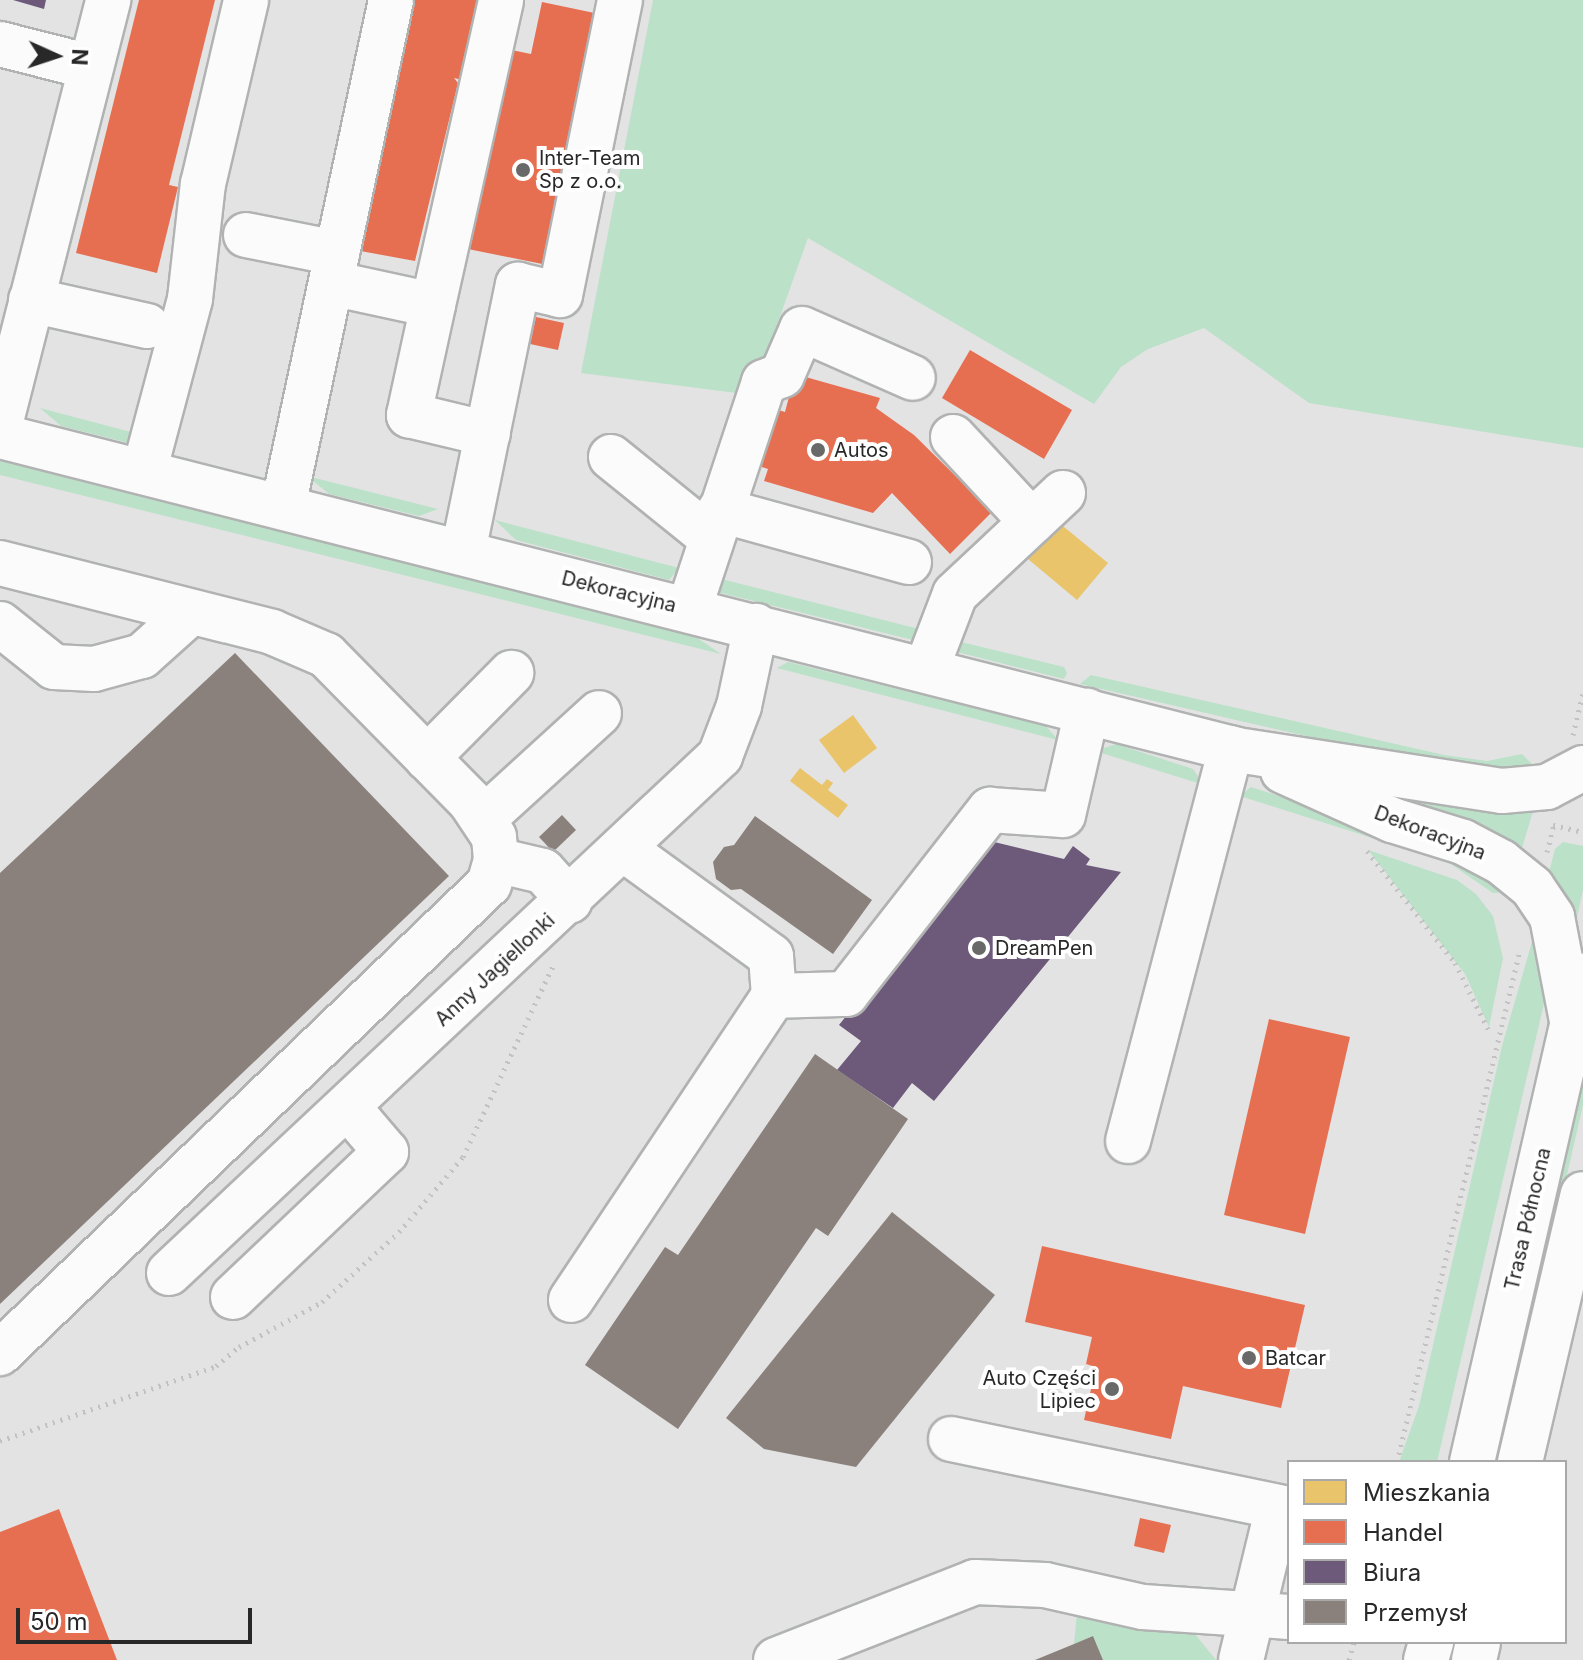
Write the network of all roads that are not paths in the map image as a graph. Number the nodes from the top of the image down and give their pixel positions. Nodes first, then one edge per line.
1 (108, 0) edge
2 (246, 0) edge
3 (391, 0) edge
4 (501, 0) edge
5 (620, 0) edge
6 (0, 44) edge
7 (90, 67) junction
8 (246, 235) dead end
9 (334, 268) junction
10 (31, 300) junction
11 (433, 305) junction
12 (147, 326) dead end
13 (913, 378) dead end
14 (0, 425) edge
15 (488, 434) junction
16 (0, 436) edge
17 (953, 437) dead end
18 (611, 457) dead end
19 (144, 472) junction
20 (283, 507) junction
21 (715, 523) junction
22 (463, 552) junction
23 (909, 562) dead end
24 (0, 563) edge
25 (689, 609) junction
26 (191, 612) junction
27 (0, 624) edge
28 (756, 626) junction
29 (926, 670) junction
30 (511, 673) dead end
31 (1087, 711) junction
32 (599, 713) dead end
33 (1234, 749) junction
34 (427, 758) junction
35 (1576, 758) edge
36 (483, 819) junction
37 (625, 850) junction
38 (496, 860) junction
39 (570, 901) junction
40 (1583, 976) edge
41 (774, 996) junction
42 (1572, 1021) junction
43 (348, 1107) junction
44 (1128, 1141) dead end
45 (1583, 1194) edge
46 (169, 1273) dead end
47 (233, 1297) dead end
48 (571, 1300) dead end
49 (0, 1353) edge
50 (951, 1439) dead end
51 (1472, 1460) edge
52 (1520, 1460) edge
53 (1284, 1508) edge
54 (1270, 1615) edge
55 (776, 1660) edge
56 (1241, 1660) edge

1 - 7 street
2 - 19 street
3 - 9 street
4 - 11 street
5 - 15 street
6 - 7 street
7 - 10 street
8 - 9 street
9 - 11 street
9 - 20 street
10 - 12 street
10 - 14 street
11 - 15 street
13 - 21 street
15 - 22 street
16 - 19 street, Dekoracyjna
17 - 29 street
18 - 21 street
19 - 20 street, Dekoracyjna
20 - 22 street, Dekoracyjna
21 - 23 street
21 - 25 street
22 - 25 street, Dekoracyjna
24 - 26 street
25 - 28 street, Dekoracyjna
26 - 27 street
26 - 34 street
28 - 29 street, Dekoracyjna
28 - 37 street, Anny Jagiellonki
29 - 31 street, Dekoracyjna
30 - 34 street
31 - 33 street, Dekoracyjna
31 - 41 street
32 - 36 street
33 - 35 street, Dekoracyjna
33 - 42 street, Dekoracyjna
33 - 44 street
34 - 36 street
36 - 38 street
37 - 39 street, Anny Jagiellonki
37 - 41 street
38 - 39 street
38 - 49 street
39 - 43 street, Anny Jagiellonki
40 - 42 street, Trasa Północna
41 - 48 street
42 - 51 street, Trasa Północna
43 - 46 street, Anny Jagiellonki
43 - 47 street
45 - 52 street
50 - 53 street
53 - 54 street
54 - 55 street
54 - 56 street

